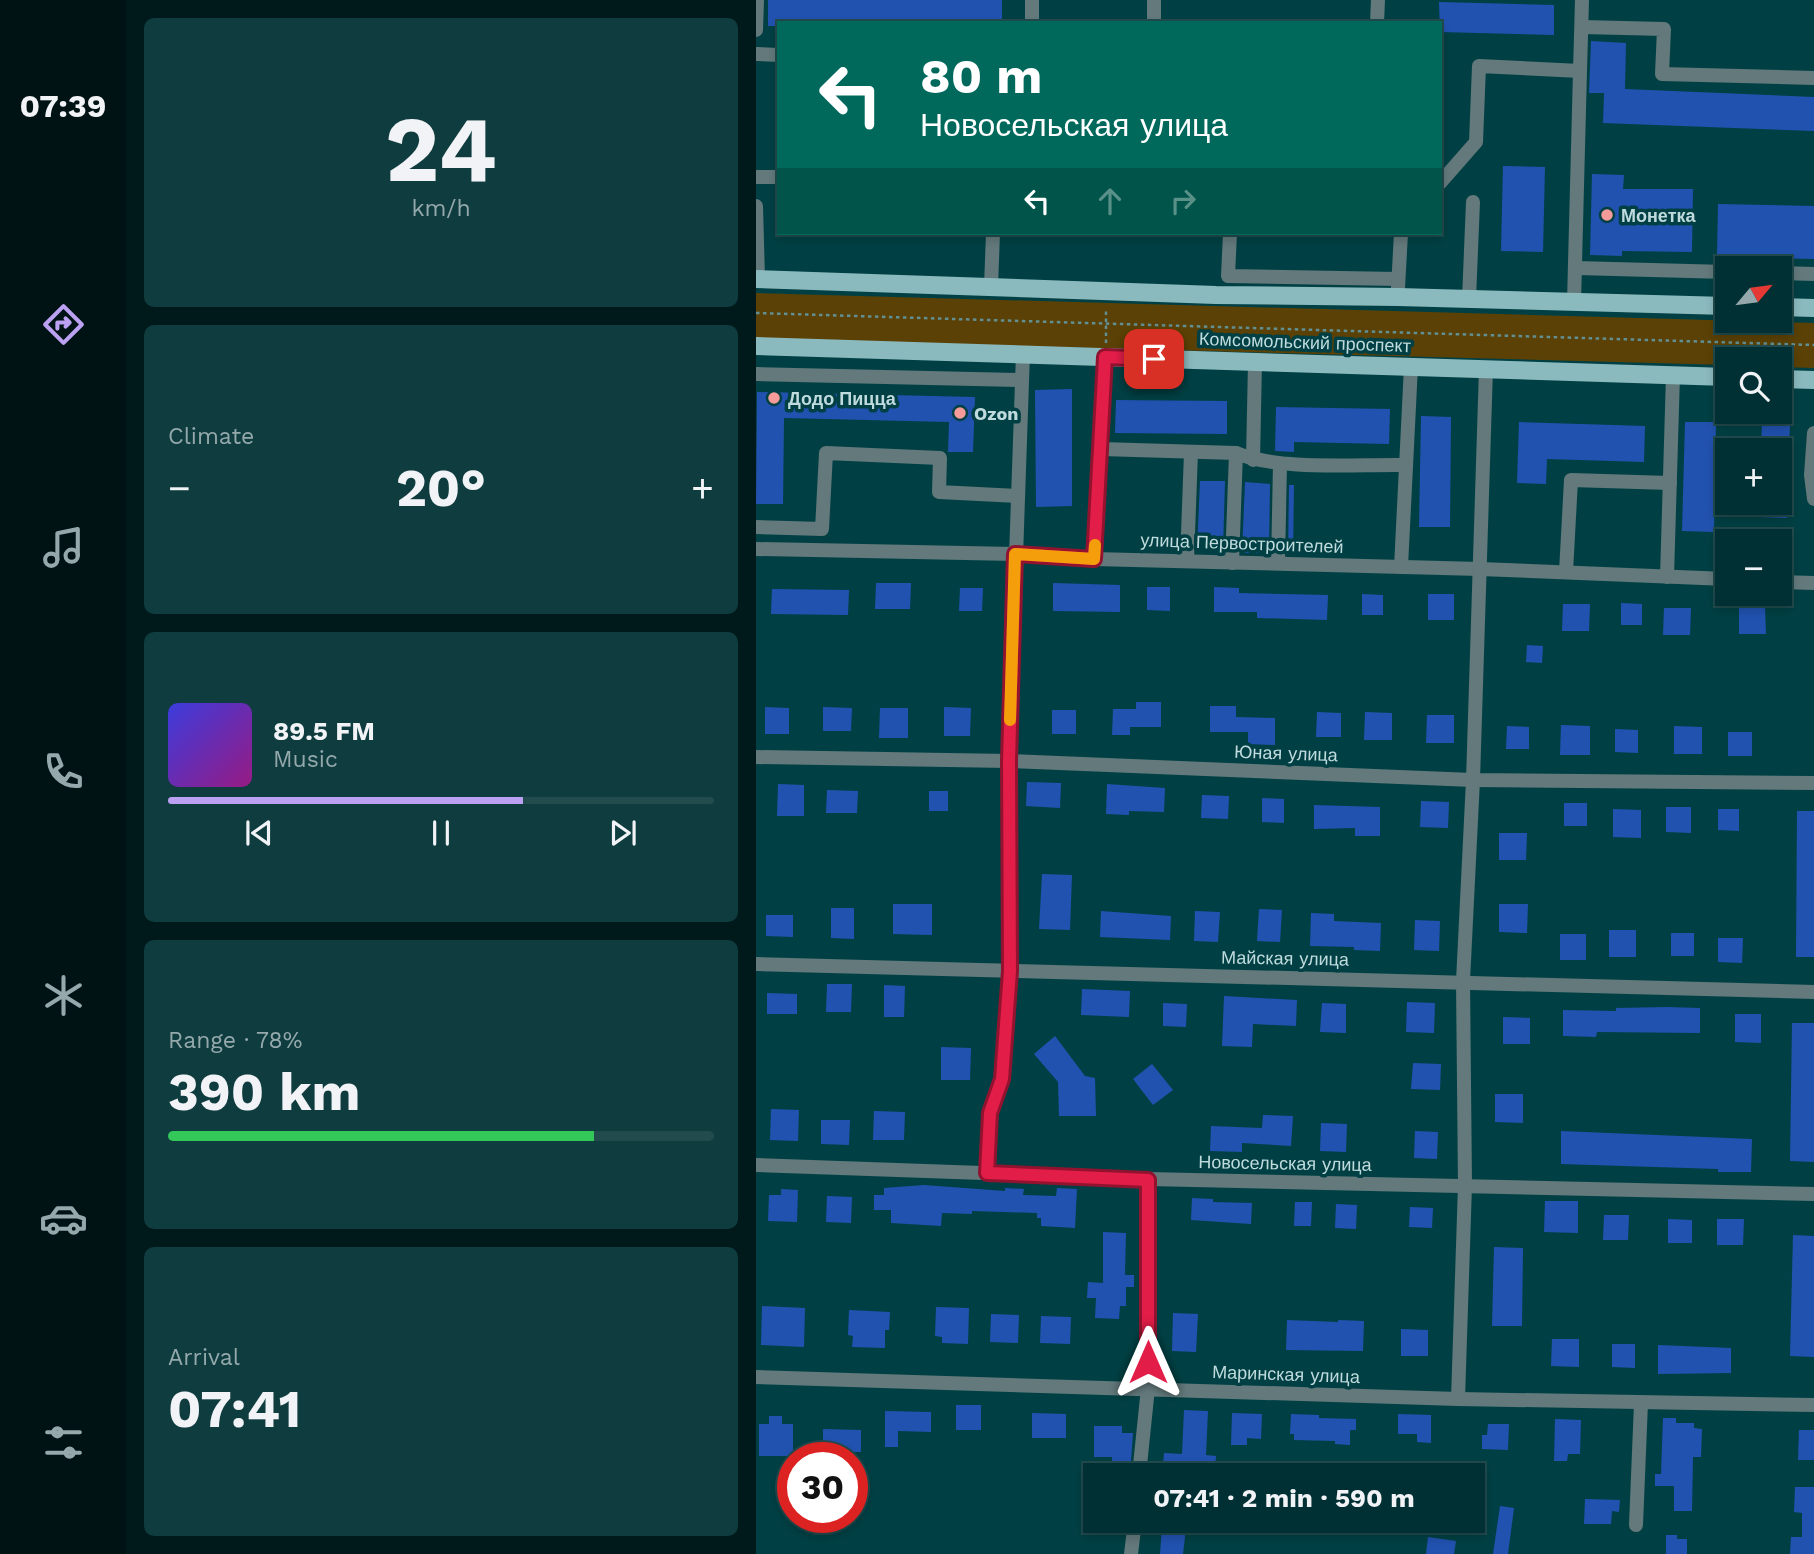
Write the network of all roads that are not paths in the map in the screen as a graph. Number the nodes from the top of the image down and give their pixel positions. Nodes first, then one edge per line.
1 (757, 0) edge
2 (1032, 0) edge
3 (1154, 0) edge
4 (1378, 0) edge
5 (1582, 0) edge
6 (1032, 21) edge
7 (1154, 21) edge
8 (1377, 21) edge
9 (1582, 27) junction
10 (756, 30) edge
11 (756, 54) edge
12 (777, 55) edge
13 (1580, 71) junction
14 (1814, 78) edge
15 (756, 177) edge
16 (777, 177) edge
17 (1442, 181) edge
18 (1473, 202) dead end
19 (756, 206) edge
20 (993, 235) edge
21 (1230, 235) edge
22 (1401, 235) edge
23 (1576, 268) junction
24 (1715, 272) edge
25 (1792, 273) edge
26 (1814, 274) edge
27 (757, 279) edge
28 (991, 287) junction
29 (1398, 288) junction
30 (1469, 299) junction
31 (1574, 302) junction
32 (1715, 306) edge
33 (1792, 307) edge
34 (1814, 308) edge
35 (756, 345) edge
36 (1106, 351) junction
37 (1023, 353) junction
38 (1255, 362) junction
39 (1411, 366) junction
40 (1486, 368) junction
41 (756, 374) edge
42 (1673, 375) junction
43 (1715, 377) edge
44 (1792, 379) edge
45 (1022, 380) junction
46 (1814, 380) edge
47 (1814, 433) edge
48 (1101, 449) junction
49 (1191, 452) junction
50 (1237, 453) junction
51 (1253, 460) junction
52 (1280, 464) junction
53 (1405, 465) junction
54 (1670, 483) junction
55 (1018, 496) junction
56 (1814, 499) edge
57 (756, 527) edge
58 (756, 549) edge
59 (1015, 554) junction
60 (1094, 559) junction
61 (1186, 561) junction
62 (1233, 563) junction
63 (1278, 564) junction
64 (1401, 567) junction
65 (1480, 569) junction
66 (1566, 572) junction
67 (1667, 577) junction
68 (1715, 579) edge
69 (1792, 582) edge
70 (1814, 583) edge
71 (756, 757) edge
72 (1009, 761) junction
73 (1473, 780) junction
74 (1814, 783) edge
75 (756, 964) edge
76 (1010, 971) junction
77 (1463, 981) junction
78 (1814, 992) edge
79 (756, 1165) edge
80 (987, 1173) junction
81 (1148, 1180) junction
82 (1465, 1185) junction
83 (1814, 1194) edge
84 (756, 1377) edge
85 (1148, 1388) junction
86 (1458, 1399) junction
87 (1641, 1403) junction
88 (1814, 1405) edge
89 (1140, 1463) edge
90 (1636, 1525) dead end
91 (1134, 1533) edge
92 (1131, 1554) edge

1 - 10 street
2 - 6 street
3 - 7 street
4 - 8 street
5 - 9 street
9 - 13 street
9 - 14 street
11 - 12 street
13 - 17 street
13 - 23 street
15 - 16 street
18 - 30 street
19 - 27 street
20 - 28 street
21 - 29 street
22 - 29 street
23 - 24 street
23 - 31 street
25 - 26 street
27 - 28 main road
28 - 29 main road
29 - 30 main road
30 - 31 main road
31 - 32 main road
33 - 34 main road
35 - 37 main road, Комсомольский проспект
36 - 37 main road, Комсомольский проспект
36 - 38 main road, Комсомольский проспект
36 - 48 street
37 - 45 street
38 - 39 main road, Комсомольский проспект
38 - 51 street
39 - 40 main road, Комсомольский проспект
39 - 53 street
40 - 42 main road, Комсомольский проспект
40 - 65 street
41 - 45 street
42 - 43 main road, Комсомольский проспект
42 - 54 street
44 - 46 main road
45 - 55 street
47 - 56 street
48 - 49 street
48 - 60 street
49 - 50 street
49 - 61 street
50 - 51 street
50 - 62 street
51 - 52 street
52 - 53 street
52 - 63 street
53 - 64 street
54 - 66 street
54 - 67 street
55 - 57 street
55 - 59 street
58 - 59 street, улица Первостроителей
59 - 60 street, улица Первостроителей
59 - 72 street
60 - 61 street, улица Первостроителей
61 - 62 street, улица Первостроителей
62 - 63 street, улица Первостроителей
63 - 64 street, улица Первостроителей
64 - 65 street, улица Первостроителей
65 - 66 street, улица Первостроителей
65 - 73 street
66 - 67 street, улица Первостроителей
67 - 68 street, улица Первостроителей
69 - 70 street
71 - 72 street, Юная улица
72 - 73 street, Юная улица
72 - 76 street
73 - 74 street, Юная улица
73 - 77 street
75 - 76 street, Майская улица
76 - 77 street, Майская улица
76 - 80 street
77 - 78 street, Майская улица
77 - 82 street
79 - 80 street, Новосельская улица
80 - 81 street, Новосельская улица
81 - 82 street, Новосельская улица
81 - 85 street
82 - 83 street, Новосельская улица
82 - 86 street
84 - 85 street, Маринская улица
85 - 86 street, Маринская улица
85 - 89 street
86 - 87 street, Маринская улица
87 - 88 street, Маринская улица
87 - 90 street
91 - 92 street

